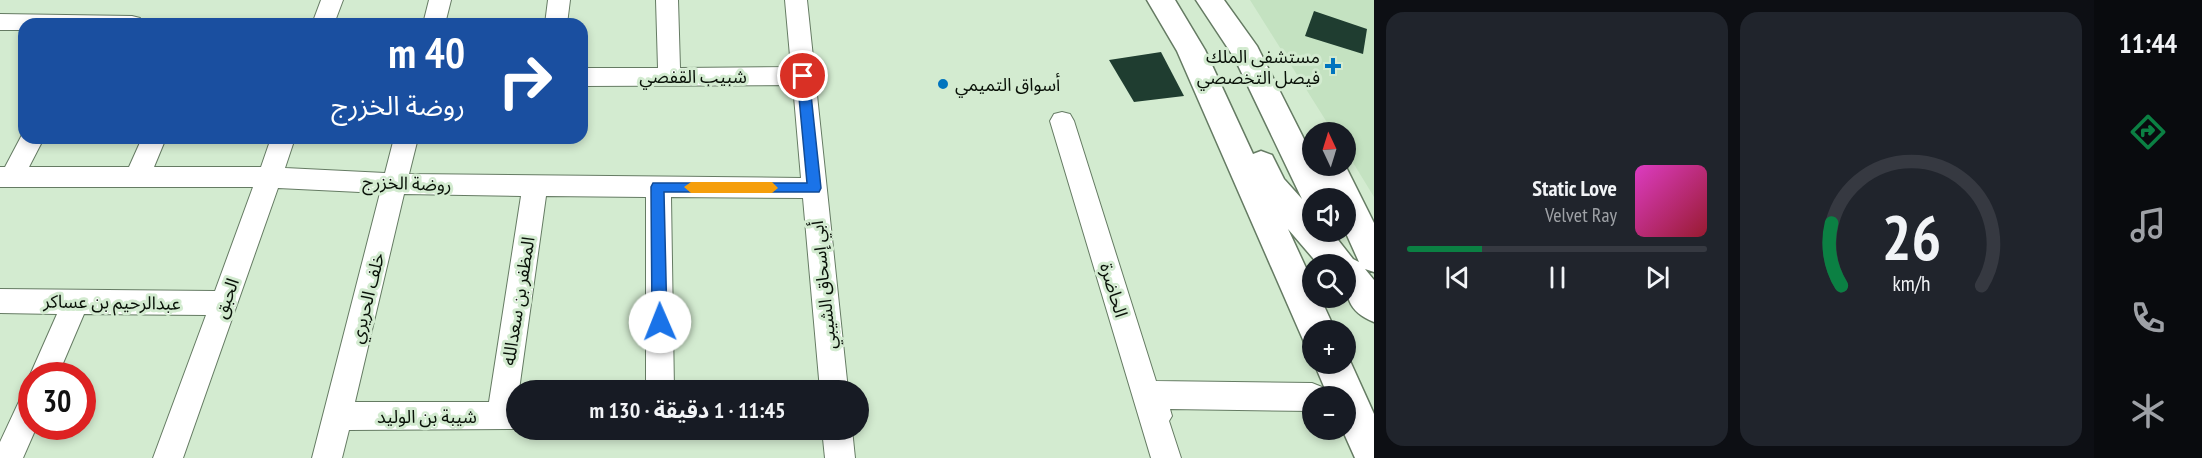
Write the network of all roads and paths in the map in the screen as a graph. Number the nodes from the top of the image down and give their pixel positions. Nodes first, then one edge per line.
1 (332, 0) edge
2 (440, 0) edge
3 (559, 0) edge
4 (667, 0) edge
5 (796, 0) edge
6 (1161, 0) edge
7 (1178, 0) edge
8 (1210, 0) edge
9 (1231, 0) edge
10 (325, 18) edge
11 (436, 18) edge
12 (557, 18) edge
13 (0, 22) edge
14 (18, 22) edge
15 (669, 76) junction
16 (803, 76) junction
17 (588, 77) edge
18 (1062, 121) dead end
19 (1305, 122) edge
20 (28, 144) edge
21 (151, 144) edge
22 (282, 144) edge
23 (405, 144) edge
24 (6, 177) edge
25 (137, 177) junction
26 (270, 177) junction
27 (395, 184) junction
28 (535, 186) junction
29 (658, 187) junction
30 (814, 188) junction
31 (1313, 188) edge
32 (1356, 220) edge
33 (1329, 254) edge
34 (1374, 257) edge
35 (1356, 285) edge
36 (0, 301) edge
37 (76, 302) junction
38 (224, 303) junction
39 (1374, 306) edge
40 (1312, 320) edge
41 (50, 362) edge
42 (512, 380) edge
43 (660, 380) edge
44 (833, 380) edge
45 (1302, 399) edge
46 (338, 416) junction
47 (506, 416) edge
48 (1356, 422) edge
49 (18, 436) edge
50 (838, 440) edge
51 (1374, 457) edge
52 (8, 458) edge
53 (168, 458) edge
54 (327, 458) edge
55 (840, 458) edge
56 (1167, 458) edge

1 - 10 street
2 - 11 street
3 - 12 street
4 - 15 street
5 - 16 street, أبي إسحاق الشيبي
6 - 40 main road
7 - 33 main road
8 - 31 main road
9 - 19 main road
13 - 14 street
15 - 16 street, شبيب القفصي
15 - 17 street, شبيب القفصي
16 - 30 street, أبي إسحاق الشيبي
18 - 56 street, الحاضرة
20 - 24 street
21 - 25 street
22 - 26 street, الحبق
23 - 27 street, خلف الحريري
24 - 25 street, روضة الخزرج
25 - 26 street, روضة الخزرج
26 - 27 street, روضة الخزرج
26 - 38 street, الحبق
27 - 28 street, روضة الخزرج
27 - 46 street, خلف الحريري
28 - 29 street, روضة الخزرج
28 - 42 street, المظفر بن سعدالله
29 - 30 street, روضة الخزرج
29 - 43 street
30 - 44 street, أبي إسحاق الشيبي
32 - 34 main road
35 - 39 main road
36 - 37 street, عبدالرحيم بن عساكر
37 - 38 street, عبدالرحيم بن عساكر
37 - 41 street
38 - 53 street, الحبق
45 - 56 street
46 - 47 street, شيبة بن الوليد
46 - 54 street, خلف الحريري
48 - 51 main road
49 - 52 street
50 - 55 street

